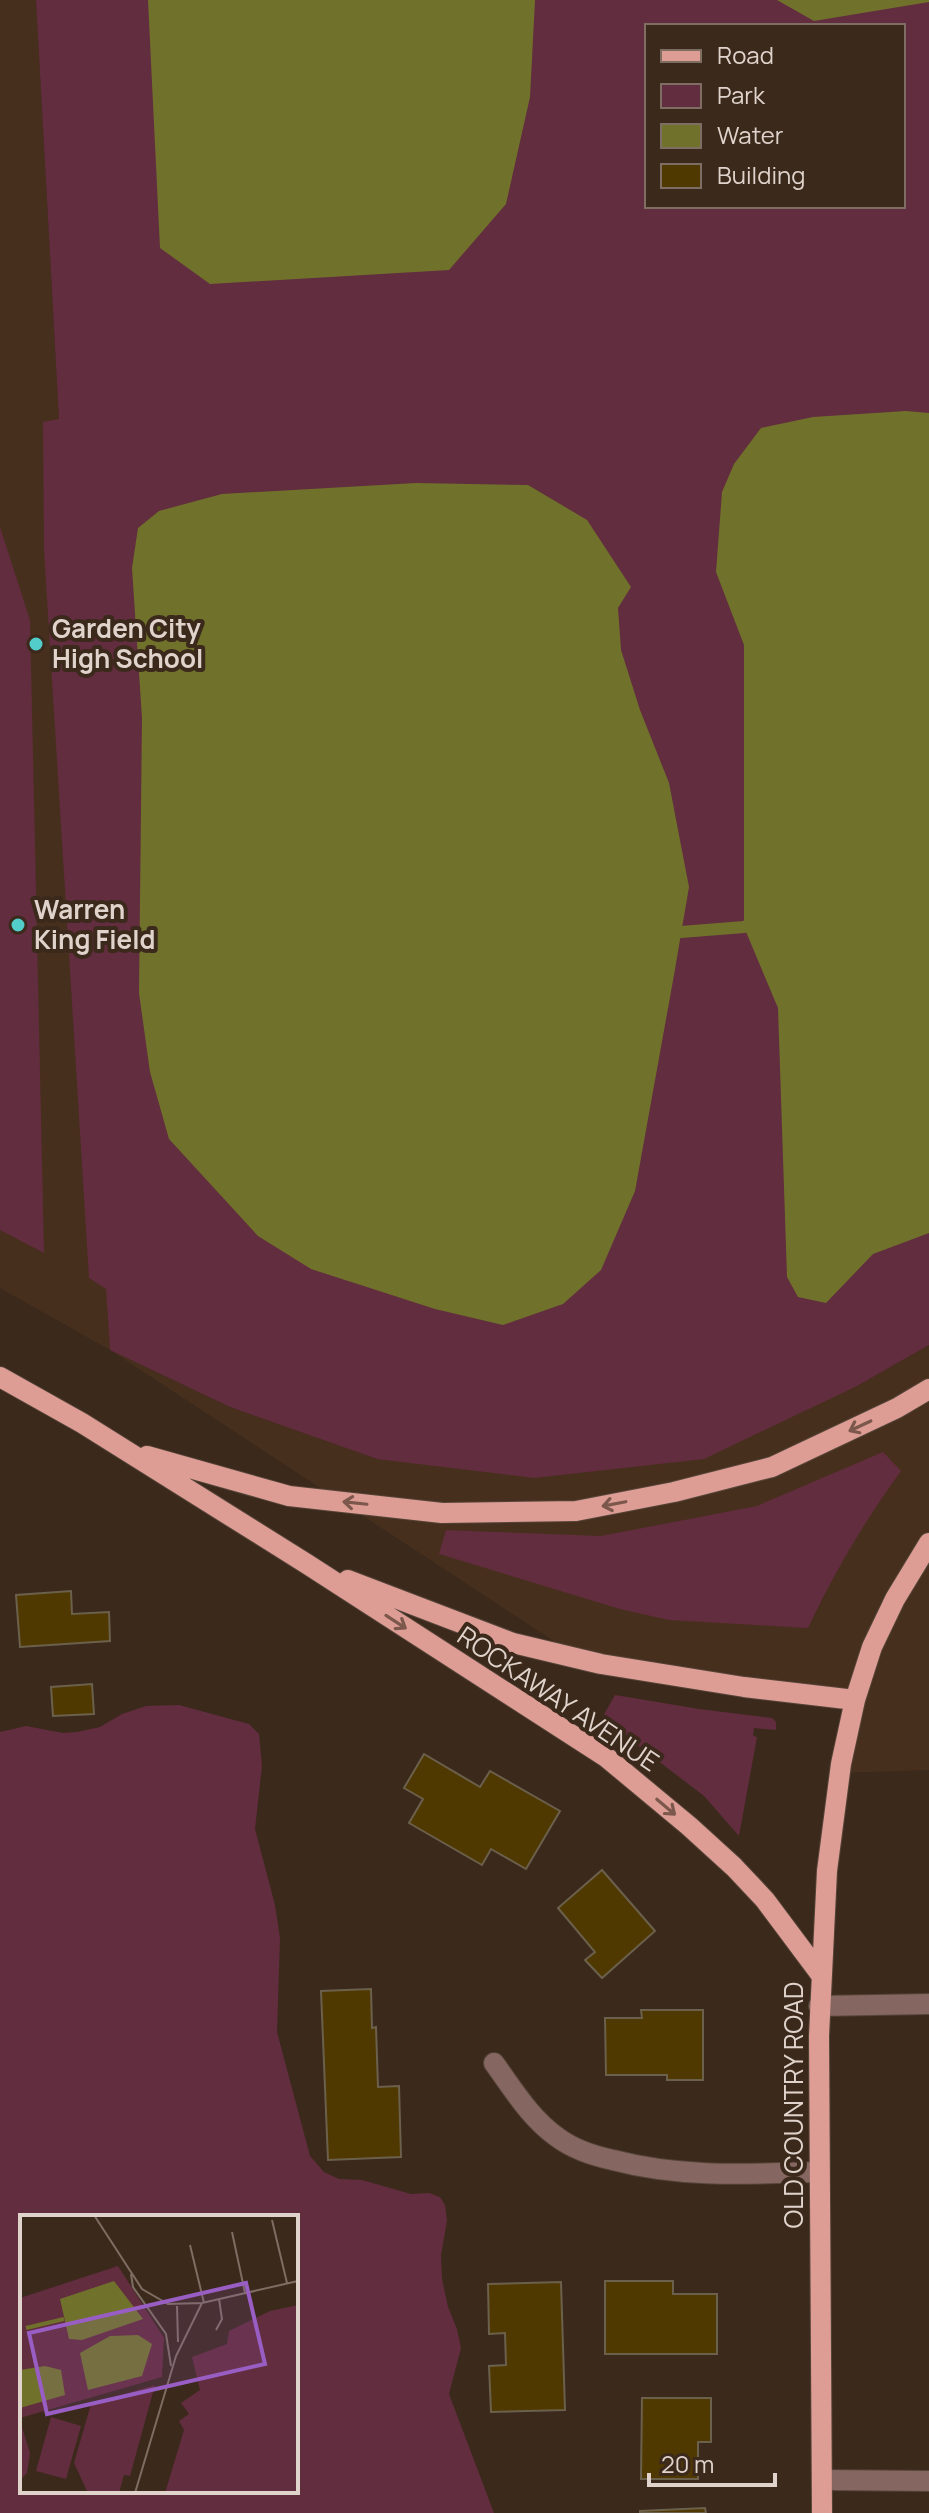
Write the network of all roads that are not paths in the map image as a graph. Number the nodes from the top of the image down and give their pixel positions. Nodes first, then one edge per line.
1 (0, 1377) edge
2 (929, 1389) edge
3 (125, 1450) junction
4 (929, 1543) edge
5 (307, 1564) junction
6 (855, 1700) junction
7 (821, 1975) junction
8 (929, 2004) edge
9 (819, 2006) junction
10 (494, 2063) dead end
11 (819, 2172) junction
12 (822, 2480) junction
13 (929, 2481) edge
14 (822, 2513) edge

1 - 3 main road, ROCKAWAY AVENUE
2 -> 3 main road, ROCKAWAY AVENUE
3 - 5 main road, ROCKAWAY AVENUE
4 - 6 main road, OLD COUNTRY ROAD
5 - 6 main road, ROCKAWAY AVENUE
5 -> 7 main road, ROCKAWAY AVENUE
6 - 7 main road, OLD COUNTRY ROAD
7 - 9 main road, OLD COUNTRY ROAD
8 - 9 street
9 - 11 main road, OLD COUNTRY ROAD
10 - 11 street
11 - 12 main road, OLD COUNTRY ROAD
12 - 13 street
12 - 14 main road, OLD COUNTRY ROAD

